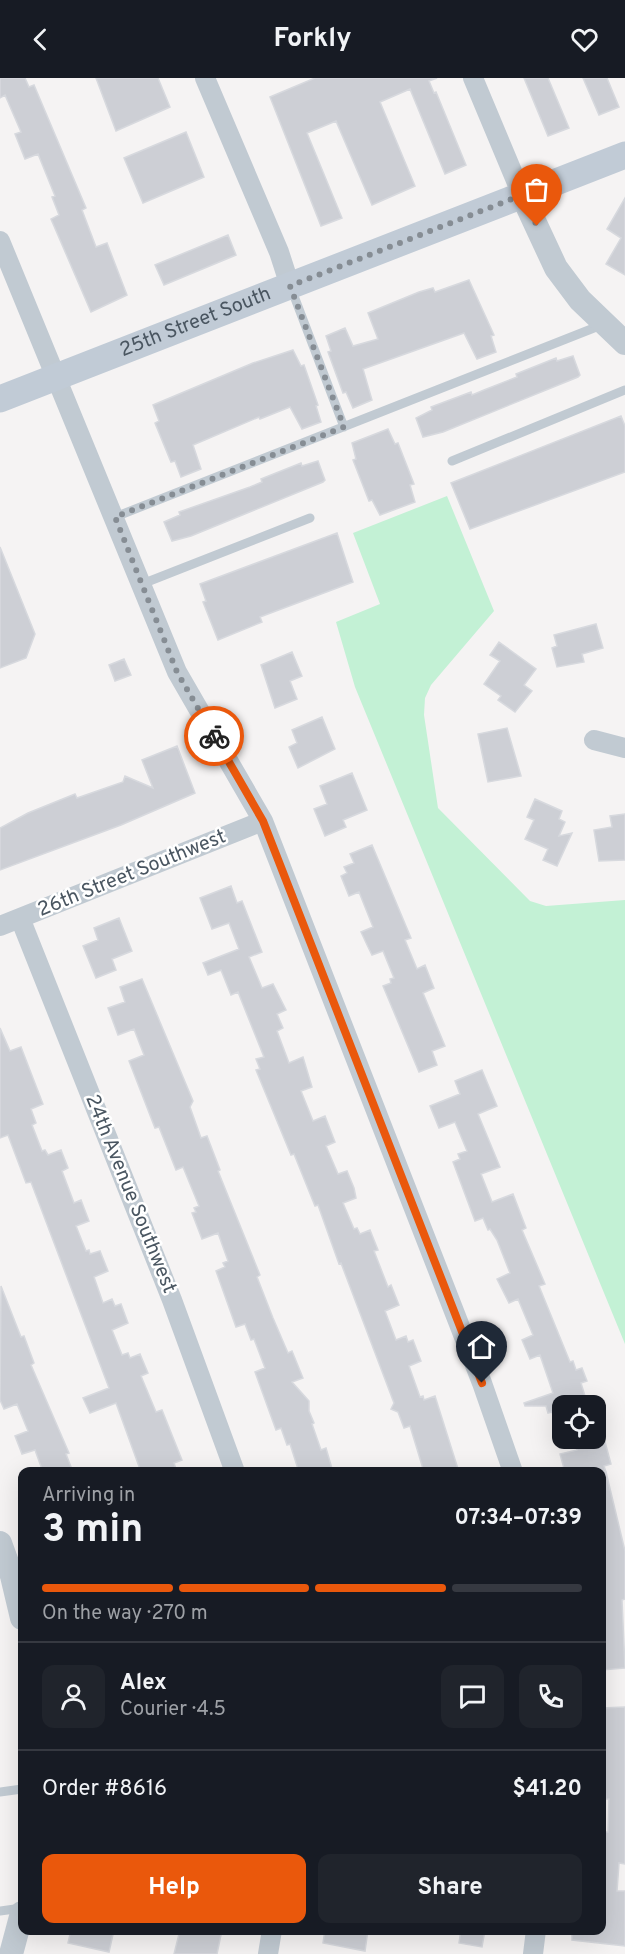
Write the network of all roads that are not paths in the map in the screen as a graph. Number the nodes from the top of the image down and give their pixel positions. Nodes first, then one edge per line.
1 (205, 78) edge
2 (473, 78) edge
3 (625, 154) edge
4 (522, 195) junction
5 (0, 241) edge
6 (290, 286) junction
7 (604, 324) junction
8 (625, 343) edge
9 (56, 377) junction
10 (625, 390) edge
11 (0, 399) edge
12 (344, 427) junction
13 (452, 461) dead end
14 (115, 517) junction
15 (310, 518) dead end
16 (142, 584) junction
17 (594, 740) dead end
18 (625, 747) edge
19 (263, 821) junction
20 (20, 918) junction
21 (0, 926) edge
22 (233, 1467) edge
23 (511, 1467) edge
24 (0, 1543) edge
25 (18, 1601) edge
26 (18, 1790) edge
27 (0, 1792) edge
28 (18, 1909) edge
29 (0, 1911) edge
30 (18, 1928) edge
31 (271, 1935) edge
32 (535, 1935) edge
33 (11, 1954) edge
34 (268, 1954) edge
35 (533, 1954) edge

1 - 6 street
2 - 4 street
3 - 4 main road, 25th Street South
4 - 6 main road, 25th Street South
4 - 7 street
5 - 9 street
6 - 9 main road, 25th Street South
6 - 12 lane
7 - 8 street
7 - 12 lane
9 - 11 main road, 25th Street South
9 - 14 street
10 - 13 lane
12 - 14 lane
14 - 16 street
15 - 16 lane
16 - 19 street
17 - 18 street
19 - 20 street, 26th Street Southwest
19 - 23 street
20 - 21 street, 26th Street Southwest
20 - 22 street, 24th Avenue Southwest
24 - 25 street
26 - 27 lane
28 - 29 lane
30 - 33 street
31 - 34 street
32 - 35 street

